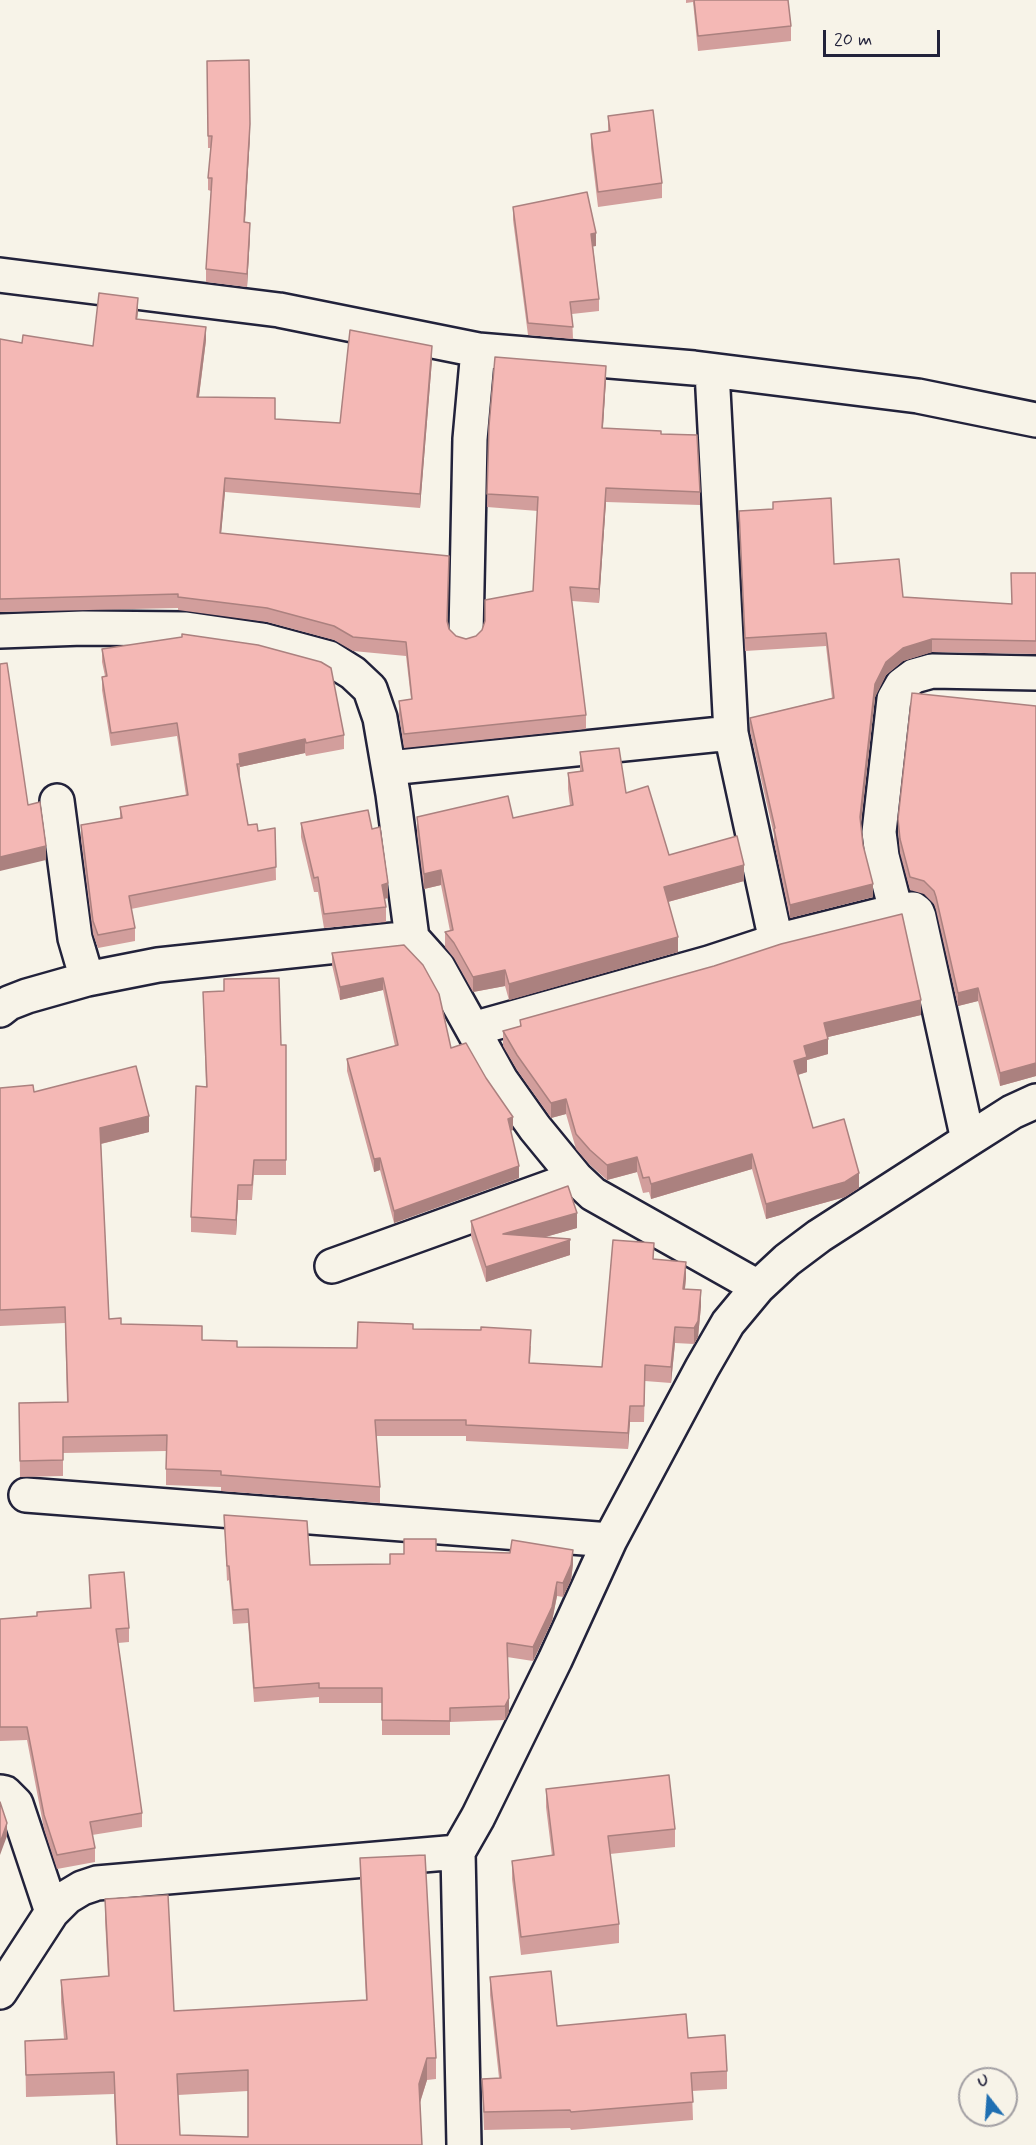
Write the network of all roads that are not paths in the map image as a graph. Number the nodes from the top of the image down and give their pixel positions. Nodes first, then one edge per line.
1 (0, 275) edge
2 (478, 350) junction
3 (712, 371) junction
4 (1036, 420) edge
5 (0, 630) edge
6 (466, 634) dead end
7 (1036, 673) edge
8 (731, 733) junction
9 (389, 768) junction
10 (57, 801) dead end
11 (896, 911) junction
12 (412, 938) junction
13 (776, 941) junction
14 (87, 979) junction
15 (0, 1010) edge
16 (473, 1029) junction
17 (1036, 1101) edge
18 (968, 1140) junction
19 (576, 1178) junction
20 (332, 1266) dead end
21 (758, 1287) junction
22 (26, 1495) dead end
23 (610, 1540) junction
24 (0, 1792) edge
25 (458, 1852) junction
26 (52, 1912) junction
27 (0, 1992) edge
28 (464, 2145) edge

1 - 2 street
2 - 3 street
2 - 6 street
3 - 4 street
3 - 8 street
5 - 9 street
7 - 11 street
8 - 9 street
8 - 13 street
9 - 12 street
10 - 14 street
11 - 13 street
11 - 18 street
12 - 14 street
12 - 16 street
13 - 16 street
14 - 15 street
16 - 19 street
17 - 18 street
18 - 21 street
19 - 20 street
19 - 21 street
21 - 23 street
22 - 23 street
23 - 25 street
24 - 26 street
25 - 26 street
25 - 28 street
26 - 27 street

